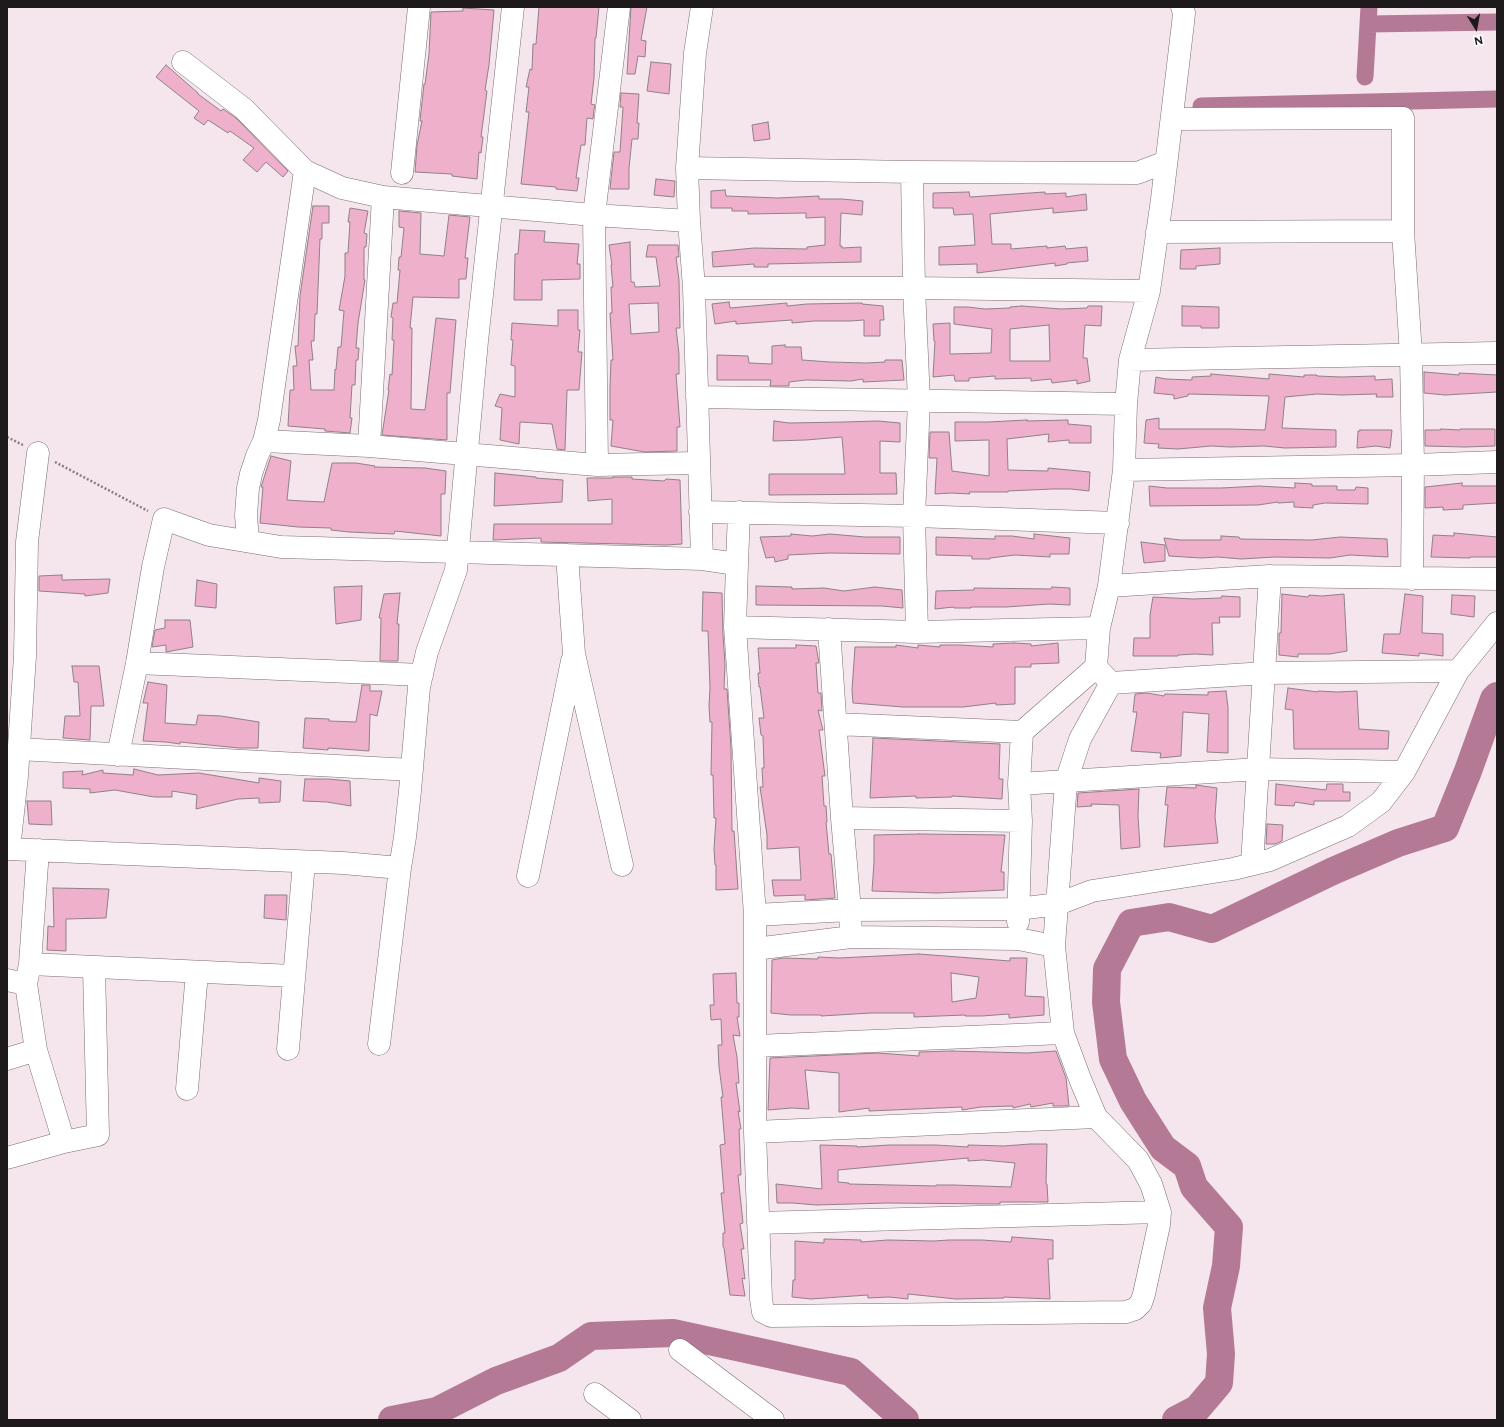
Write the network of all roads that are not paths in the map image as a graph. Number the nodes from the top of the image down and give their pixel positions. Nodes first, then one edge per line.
1 (418, 7) edge
2 (513, 7) edge
3 (619, 7) edge
4 (702, 7) edge
5 (1182, 7) edge
6 (183, 62) dead end
7 (1172, 119) junction
8 (1166, 162) junction
9 (687, 168) junction
10 (305, 171) junction
11 (912, 172) junction
12 (402, 173) dead end
13 (1137, 173) junction
14 (383, 197) junction
15 (1162, 199) junction
16 (491, 206) junction
17 (594, 215) junction
18 (689, 221) junction
19 (1403, 231) junction
20 (1157, 232) junction
21 (694, 288) junction
22 (914, 288) junction
23 (1149, 291) junction
24 (1497, 353) edge
25 (1411, 354) junction
26 (1130, 360) junction
27 (697, 397) junction
28 (919, 401) junction
29 (1126, 404) junction
30 (264, 441) junction
31 (369, 446) junction
32 (38, 453) road end
33 (466, 453) junction
34 (1497, 462) edge
35 (698, 463) junction
36 (597, 465) junction
37 (1413, 465) junction
38 (1124, 470) junction
39 (700, 512) junction
40 (739, 512) junction
41 (914, 516) junction
42 (1118, 523) junction
43 (248, 541) junction
44 (457, 552) junction
45 (566, 555) junction
46 (702, 559) junction
47 (736, 564) junction
48 (1270, 576) junction
49 (1412, 578) junction
50 (1497, 579) edge
51 (1109, 586) junction
52 (1497, 623) edge
53 (736, 627) junction
54 (1099, 628) junction
55 (829, 629) junction
56 (917, 632) junction
57 (574, 654) junction
58 (137, 663) junction
59 (1096, 667) junction
60 (1458, 671) junction
61 (1265, 673) junction
62 (422, 675) junction
63 (1111, 683) junction
64 (836, 724) junction
65 (1022, 732) junction
66 (18, 749) junction
67 (118, 755) junction
68 (1259, 769) junction
69 (412, 770) junction
70 (1404, 772) junction
71 (1066, 782) junction
72 (1019, 784) junction
73 (842, 818) junction
74 (1021, 821) junction
75 (8, 849) edge
76 (38, 850) junction
77 (304, 862) junction
78 (1252, 864) junction
79 (622, 865) dead end
80 (400, 868) junction
81 (528, 876) dead end
82 (1058, 904) junction
83 (1018, 909) junction
84 (850, 910) junction
85 (755, 915) junction
86 (851, 937) junction
87 (1018, 940) junction
88 (1054, 946) junction
89 (755, 949) junction
90 (94, 968) junction
91 (197, 972) junction
92 (21, 976) edge
93 (293, 976) junction
94 (1063, 1033) junction
95 (379, 1044) dead end
96 (756, 1046) junction
97 (288, 1049) dead end
98 (36, 1050) junction
99 (7, 1059) edge
100 (187, 1088) dead end
101 (1096, 1116) junction
102 (755, 1132) junction
103 (64, 1142) junction
104 (7, 1158) edge
105 (1160, 1212) junction
106 (758, 1223) junction
107 (680, 1350) dead end
108 (595, 1394) dead end
109 (630, 1420) edge
110 (773, 1420) edge

1 - 12 street
2 - 16 street
3 - 17 street
4 - 9 street
5 - 7 street
6 - 10 street
7 - 8 street
7 - 19 street
8 - 13 street
8 - 15 street
9 - 11 street
9 - 18 street
10 - 14 street
10 - 30 street
11 - 13 street
11 - 22 street
13 - 15 street
14 - 16 street
14 - 31 street
15 - 20 street
16 - 17 street
16 - 33 street
17 - 18 street
17 - 36 street
18 - 21 street
19 - 20 street
19 - 25 street
20 - 23 street
21 - 22 street
21 - 27 street
22 - 23 street
22 - 28 street
23 - 26 street
24 - 25 street
25 - 26 street
25 - 37 street
26 - 29 street
27 - 28 street
27 - 35 street
28 - 29 street
28 - 41 street
29 - 38 street
30 - 31 street
30 - 43 street
31 - 33 street
32 - 66 street
33 - 36 street
33 - 44 street
34 - 37 street
35 - 36 street
35 - 39 street
37 - 38 street
37 - 49 street
38 - 42 street
39 - 40 street
39 - 46 street
40 - 41 street
40 - 47 street
41 - 42 street
41 - 56 street
42 - 51 street
43 - 44 street
43 - 58 street
44 - 45 street
44 - 62 street
45 - 46 street
45 - 57 street
46 - 47 street
47 - 53 street
48 - 49 street
48 - 51 street
48 - 61 street
49 - 50 street
51 - 54 street
52 - 60 street
53 - 55 street
53 - 85 street
54 - 56 street
54 - 59 street
55 - 56 street
55 - 64 street
57 - 79 street
57 - 81 street
58 - 62 street
58 - 67 street
59 - 63 street
59 - 65 street
60 - 61 street
60 - 70 street
61 - 63 street
61 - 68 street
62 - 69 street
63 - 71 street
64 - 65 street
64 - 73 street
65 - 72 street
66 - 67 street
66 - 75 street
67 - 69 street
68 - 70 street
68 - 71 street
68 - 78 street
69 - 80 street
70 - 78 street
71 - 72 street
71 - 82 street
72 - 74 street
73 - 74 street
73 - 84 street
74 - 83 street
75 - 76 street
76 - 77 street
76 - 92 street
77 - 80 street
77 - 93 street
78 - 82 street
80 - 95 street
82 - 83 street
82 - 88 street
83 - 84 street
83 - 87 street
84 - 85 street
84 - 86 street
85 - 89 street
86 - 87 street
86 - 89 street
87 - 88 street
88 - 94 street
89 - 96 street
90 - 91 street
90 - 92 street
90 - 103 street
91 - 93 street
91 - 100 street
92 - 98 street
93 - 97 street
94 - 96 street
94 - 101 street
96 - 102 street
98 - 99 street
98 - 103 street
101 - 102 street
101 - 105 street
102 - 106 street
103 - 104 street
105 - 106 street
105 - 106 street
107 - 110 street
108 - 109 street

